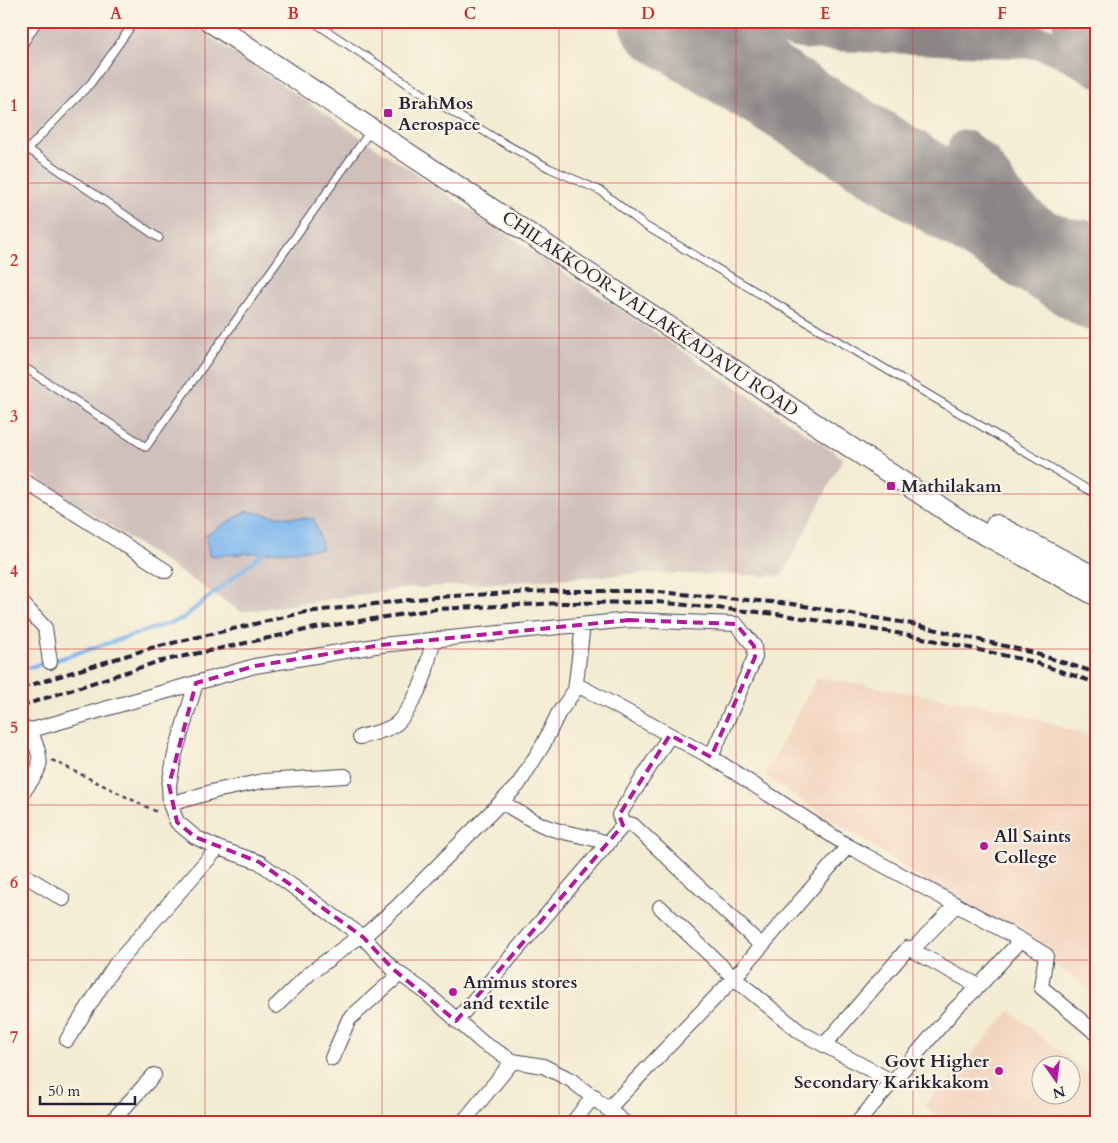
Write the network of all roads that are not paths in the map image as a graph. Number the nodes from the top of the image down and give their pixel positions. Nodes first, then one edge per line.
1 (34, 21) edge
2 (135, 21) edge
3 (209, 21) edge
4 (230, 21) edge
5 (312, 21) edge
6 (21, 42) edge
7 (372, 129) junction
8 (28, 149) junction
9 (21, 156) edge
10 (159, 238) dead end
11 (21, 366) edge
12 (21, 479) edge
13 (1097, 495) edge
14 (166, 571) dead end
15 (1097, 578) edge
16 (1097, 596) edge
17 (21, 602) edge
18 (583, 625) junction
19 (434, 640) junction
20 (50, 662) dead end
21 (196, 683) junction
22 (575, 690) junction
23 (26, 731) edge
24 (670, 735) junction
25 (360, 737) dead end
26 (711, 757) junction
27 (345, 776) dead end
28 (21, 795) edge
29 (501, 802) junction
30 (170, 804) junction
31 (623, 825) junction
32 (608, 844) junction
33 (848, 846) junction
34 (218, 848) junction
35 (21, 873) edge
36 (63, 899) dead end
37 (956, 905) junction
38 (660, 907) dead end
39 (361, 937) junction
40 (1021, 940) junction
41 (762, 946) junction
42 (912, 950) junction
43 (400, 974) junction
44 (734, 978) junction
45 (979, 986) junction
46 (276, 1006) dead end
47 (456, 1021) junction
48 (1097, 1034) edge
49 (67, 1040) dead end
50 (825, 1044) junction
51 (332, 1058) dead end
52 (513, 1062) junction
53 (154, 1074) dead end
54 (893, 1082) junction
55 (594, 1096) junction
56 (609, 1108) junction
57 (111, 1122) edge
58 (463, 1122) edge
59 (573, 1122) edge
60 (624, 1122) edge
61 (858, 1122) edge

1 - 6 street
2 - 8 lane
3 - 7 main road, CHILAKKOOR-VALLAKKADAVU ROAD
4 - 15 main road
5 - 13 lane
7 - 11 lane
7 - 16 main road, CHILAKKOOR-VALLAKKADAVU ROAD
8 - 9 lane
8 - 10 lane
12 - 14 street
17 - 20 street
18 - 19 street
18 - 22 street
18 - 26 street
19 - 21 street
19 - 25 street
21 - 23 street
21 - 30 street
22 - 24 street
22 - 29 street
23 - 28 street
24 - 26 street
24 - 31 street
26 - 33 street
27 - 30 street
29 - 32 street
29 - 39 street
30 - 34 street
31 - 32 street
31 - 41 street
32 - 47 street
33 - 37 street
33 - 41 street
34 - 39 street
34 - 49 street
35 - 36 street
37 - 40 street
37 - 42 street
38 - 44 street
39 - 43 street
39 - 46 street
40 - 45 street
40 - 48 street
41 - 44 street
42 - 45 street
42 - 50 street
43 - 47 street
43 - 51 street
44 - 50 street
44 - 56 street
45 - 54 street
47 - 52 street
50 - 54 street
52 - 55 street
52 - 58 street
53 - 57 street
54 - 61 street
55 - 56 street
55 - 59 street
56 - 60 street

